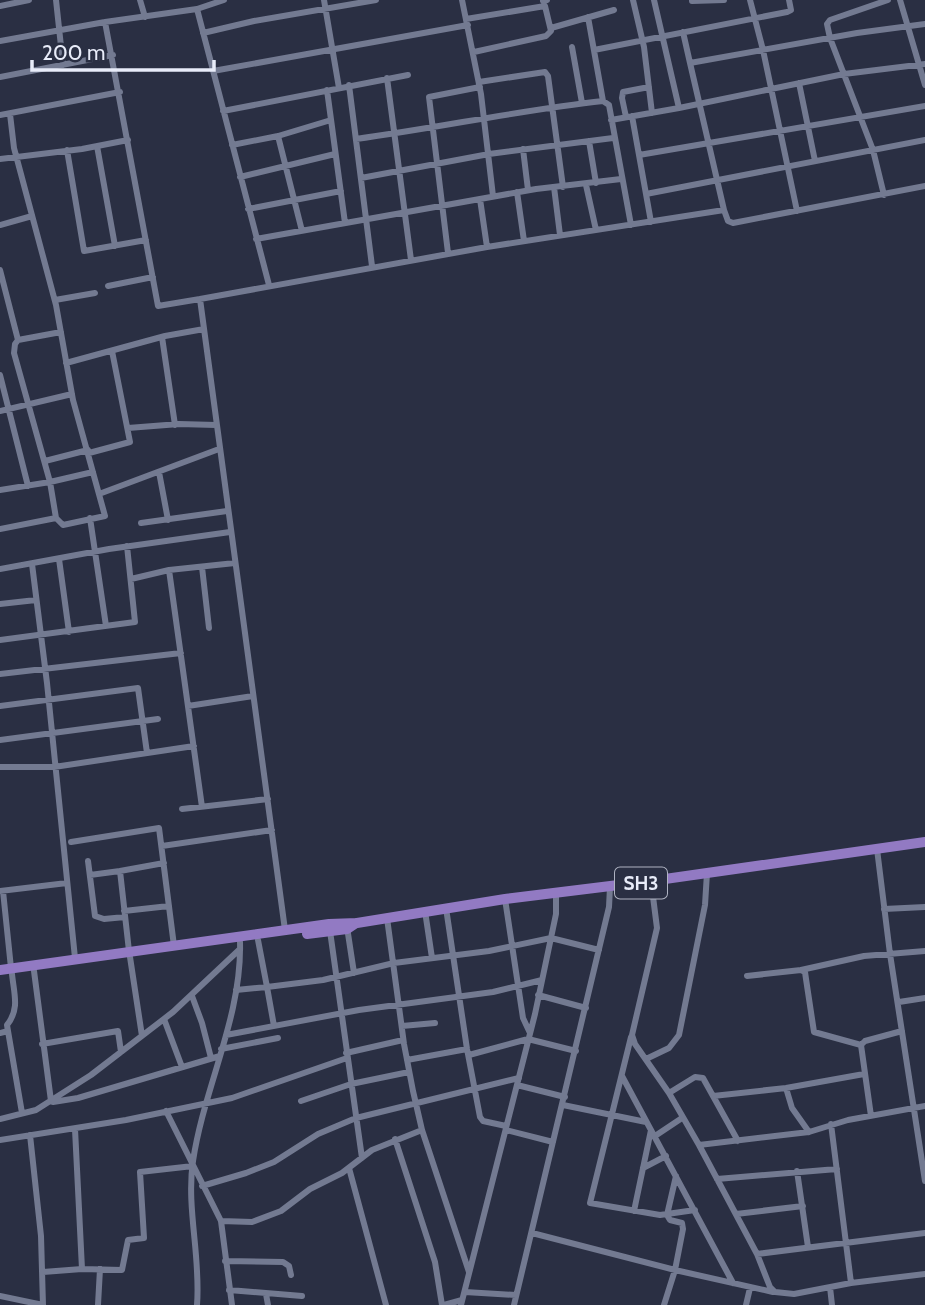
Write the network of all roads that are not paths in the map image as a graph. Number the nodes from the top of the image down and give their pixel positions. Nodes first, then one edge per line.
1 (29, 0) edge
2 (56, 0) edge
3 (140, 0) edge
4 (324, 0) edge
5 (376, 0) edge
6 (462, 0) edge
7 (633, 0) edge
8 (654, 0) edge
9 (724, 0) edge
10 (759, 0) edge
11 (789, 0) edge
12 (888, 0) edge
13 (900, 0) edge
14 (219, 1) edge
15 (692, 1) edge
16 (750, 1) edge
17 (544, 2) edge
18 (0, 6) edge
19 (197, 9) junction
20 (326, 10) junction
21 (614, 10) dead end
22 (145, 17) junction
23 (588, 18) junction
24 (754, 20) junction
25 (105, 22) junction
26 (467, 22) junction
27 (925, 24) edge
28 (908, 27) junction
29 (551, 28) junction
30 (60, 31) junction
31 (683, 32) junction
32 (203, 33) junction
33 (663, 35) junction
34 (830, 38) junction
35 (642, 39) junction
36 (0, 41) edge
37 (572, 47) dead end
38 (333, 50) junction
39 (594, 50) junction
40 (762, 50) junction
41 (474, 52) junction
42 (113, 55) junction
43 (691, 63) junction
44 (922, 64) edge
45 (63, 65) junction
46 (213, 72) junction
47 (844, 74) junction
48 (408, 75) dead end
49 (0, 77) edge
50 (387, 78) junction
51 (799, 83) junction
52 (480, 84) junction
53 (349, 85) junction
54 (925, 85) edge
55 (649, 87) junction
56 (339, 88) junction
57 (771, 89) junction
58 (327, 90) junction
59 (120, 92) junction
60 (603, 101) junction
61 (582, 103) junction
62 (700, 104) junction
63 (552, 106) junction
64 (925, 106) edge
65 (679, 108) junction
66 (223, 111) junction
67 (652, 113) junction
68 (10, 114) junction
69 (0, 115) edge
70 (859, 116) junction
71 (629, 117) junction
72 (485, 119) junction
73 (331, 120) junction
74 (611, 120) junction
75 (808, 125) junction
76 (432, 128) junction
77 (779, 130) junction
78 (394, 134) junction
79 (278, 136) junction
80 (613, 138) junction
81 (356, 139) junction
82 (128, 140) junction
83 (925, 140) edge
84 (589, 141) junction
85 (708, 143) junction
86 (232, 145) junction
87 (557, 145) junction
88 (97, 146) junction
89 (523, 149) junction
90 (67, 150) junction
91 (873, 150) junction
92 (489, 154) junction
93 (335, 155) junction
94 (639, 155) junction
95 (17, 157) junction
96 (0, 159) edge
97 (815, 161) junction
98 (437, 164) junction
99 (286, 166) junction
100 (787, 166) junction
101 (399, 170) junction
102 (240, 177) junction
103 (361, 178) junction
104 (621, 180) junction
105 (717, 181) junction
106 (596, 183) junction
107 (586, 185) junction
108 (554, 187) junction
109 (563, 187) junction
110 (925, 187) edge
111 (528, 190) junction
112 (341, 191) junction
113 (517, 192) junction
114 (646, 194) junction
115 (884, 195) junction
116 (493, 196) junction
117 (480, 199) junction
118 (295, 201) junction
119 (443, 205) junction
120 (248, 209) junction
121 (724, 211) junction
122 (797, 211) junction
123 (404, 213) junction
124 (32, 216) junction
125 (366, 220) junction
126 (652, 222) junction
127 (345, 223) junction
128 (0, 225) edge
129 (631, 225) junction
130 (596, 230) junction
131 (302, 231) junction
132 (560, 235) junction
133 (256, 239) junction
134 (146, 240) junction
135 (524, 241) junction
136 (115, 246) junction
137 (487, 247) junction
138 (448, 253) junction
139 (411, 260) junction
140 (372, 266) junction
141 (0, 270) edge
142 (153, 276) junction
143 (269, 285) junction
144 (108, 286) dead end
145 (95, 293) dead end
146 (200, 299) junction
147 (55, 300) junction
148 (204, 329) junction
149 (61, 332) junction
150 (162, 338) junction
151 (18, 340) junction
152 (112, 351) junction
153 (66, 363) junction
154 (0, 375) edge
155 (72, 394) junction
156 (28, 405) junction
157 (9, 409) junction
158 (0, 411) edge
159 (175, 425) junction
160 (216, 425) junction
161 (128, 428) junction
162 (219, 449) junction
163 (88, 452) junction
164 (45, 461) junction
165 (93, 472) junction
166 (159, 472) junction
167 (50, 482) junction
168 (28, 486) junction
169 (0, 490) edge
170 (99, 494) junction
171 (227, 511) junction
172 (55, 519) junction
173 (90, 519) junction
174 (168, 520) junction
175 (141, 523) dead end
176 (0, 528) edge
177 (230, 532) junction
178 (127, 546) junction
179 (95, 552) junction
180 (59, 559) junction
181 (32, 564) junction
182 (234, 564) junction
183 (202, 567) junction
184 (0, 569) edge
185 (169, 570) junction
186 (131, 579) junction
187 (36, 600) junction
188 (0, 604) edge
189 (106, 626) junction
190 (209, 628) dead end
191 (69, 632) junction
192 (41, 636) junction
193 (0, 640) edge
194 (181, 653) junction
195 (45, 668) junction
196 (0, 674) edge
197 (253, 695) junction
198 (48, 699) junction
199 (0, 706) edge
200 (188, 706) junction
201 (158, 719) dead end
202 (143, 720) junction
203 (51, 732) junction
204 (0, 740) edge
205 (194, 746) junction
206 (147, 752) junction
207 (0, 767) edge
208 (54, 767) junction
209 (268, 799) junction
210 (202, 807) junction
211 (181, 809) dead end
212 (272, 830) junction
213 (71, 842) dead end
214 (925, 842) edge
215 (162, 846) junction
216 (877, 849) junction
217 (88, 861) dead end
218 (164, 863) junction
219 (120, 871) junction
220 (707, 873) junction
221 (90, 875) junction
222 (651, 881) junction
223 (66, 883) junction
224 (610, 887) junction
225 (1, 891) edge
226 (556, 893) junction
227 (505, 900) junction
228 (169, 906) junction
229 (925, 906) edge
230 (446, 908) junction
231 (884, 909) junction
232 (425, 911) junction
233 (125, 914) junction
234 (387, 918) junction
235 (350, 925) junction
236 (285, 930) junction
237 (330, 931) junction
238 (551, 938) junction
239 (258, 940) junction
240 (174, 946) junction
241 (240, 946) junction
242 (512, 947) junction
243 (600, 950) junction
244 (925, 951) edge
245 (129, 954) junction
246 (890, 954) junction
247 (453, 955) junction
248 (75, 958) junction
249 (432, 958) junction
250 (394, 963) junction
251 (0, 970) edge
252 (801, 970) junction
253 (11, 971) junction
254 (34, 971) junction
255 (354, 973) junction
256 (0, 976) edge
257 (747, 976) dead end
258 (336, 977) junction
259 (542, 980) junction
260 (518, 986) junction
261 (268, 987) junction
262 (236, 990) junction
263 (538, 995) junction
264 (192, 996) junction
265 (459, 997) junction
266 (925, 998) edge
267 (899, 1002) junction
268 (400, 1005) junction
269 (586, 1008) junction
270 (340, 1014) junction
271 (164, 1019) junction
272 (435, 1023) dead end
273 (274, 1026) junction
274 (402, 1026) junction
275 (902, 1031) junction
276 (4, 1032) edge
277 (226, 1035) junction
278 (632, 1035) junction
279 (142, 1036) junction
280 (529, 1036) junction
281 (278, 1038) dead end
282 (403, 1040) junction
283 (43, 1044) junction
284 (861, 1045) junction
285 (576, 1051) junction
286 (121, 1052) junction
287 (468, 1052) junction
288 (220, 1053) junction
289 (347, 1056) junction
290 (211, 1058) junction
291 (646, 1059) junction
292 (407, 1060) junction
293 (182, 1067) junction
294 (409, 1072) junction
295 (864, 1074) junction
296 (622, 1076) junction
297 (518, 1081) junction
298 (351, 1084) junction
299 (786, 1088) junction
300 (476, 1089) junction
301 (669, 1093) junction
302 (713, 1096) junction
303 (300, 1101) dead end
304 (564, 1101) junction
305 (50, 1102) junction
306 (206, 1102) junction
307 (416, 1102) junction
308 (925, 1106) edge
309 (914, 1107) junction
310 (166, 1111) junction
311 (22, 1113) junction
312 (612, 1116) junction
313 (871, 1116) junction
314 (356, 1118) junction
315 (682, 1118) junction
316 (0, 1119) edge
317 (646, 1122) junction
318 (831, 1124) junction
319 (506, 1128) junction
320 (75, 1129) junction
321 (422, 1130) junction
322 (809, 1132) junction
323 (653, 1133) junction
324 (30, 1135) junction
325 (395, 1139) junction
326 (0, 1140) edge
327 (738, 1141) junction
328 (553, 1142) junction
329 (699, 1145) junction
330 (666, 1156) junction
331 (362, 1158) junction
332 (192, 1166) junction
333 (349, 1168) junction
334 (643, 1168) junction
335 (837, 1169) junction
336 (797, 1171) junction
337 (676, 1176) junction
338 (717, 1180) junction
339 (925, 1181) edge
340 (202, 1186) junction
341 (803, 1206) junction
342 (695, 1210) junction
343 (634, 1211) junction
344 (736, 1214) junction
345 (667, 1215) junction
346 (221, 1221) junction
347 (532, 1233) junction
348 (925, 1233) edge
349 (846, 1241) junction
350 (808, 1247) junction
351 (757, 1254) junction
352 (226, 1261) junction
353 (82, 1269) junction
354 (100, 1269) junction
355 (675, 1270) junction
356 (43, 1272) junction
357 (469, 1272) junction
358 (925, 1274) edge
359 (291, 1275) dead end
360 (733, 1283) junction
361 (851, 1283) junction
362 (830, 1287) junction
363 (750, 1288) junction
364 (229, 1290) junction
365 (465, 1292) junction
366 (775, 1292) junction
367 (267, 1294) junction
368 (516, 1295) junction
369 (0, 1296) edge
370 (302, 1296) dead end
371 (461, 1303) edge
372 (43, 1305) edge
373 (98, 1305) edge
374 (197, 1305) edge
375 (232, 1305) edge
376 (268, 1305) edge
377 (386, 1305) edge
378 (443, 1305) edge
379 (514, 1305) edge
380 (664, 1305) edge
381 (746, 1305) edge
382 (832, 1305) edge

1 - 18 street
2 - 30 street
3 - 22 street
4 - 20 street
5 - 20 street
6 - 26 street
7 - 35 street
8 - 33 street
9 - 15 street
10 - 16 street
11 - 24 street
12 - 34 street
13 - 28 street
14 - 19 street
16 - 24 street
17 - 26 street
17 - 29 street
19 - 22 street
19 - 32 street
20 - 32 street
20 - 38 street
21 - 23 street
22 - 25 street
23 - 29 street
23 - 39 street
24 - 31 street
24 - 40 street
25 - 30 street
25 - 42 street
26 - 38 street
26 - 41 street
27 - 28 street
28 - 34 street
28 - 44 street
29 - 41 street
30 - 36 street
30 - 45 street
31 - 33 street
31 - 43 street
32 - 46 street
33 - 35 street
33 - 65 street
34 - 40 street
34 - 47 street
35 - 39 street
35 - 55 street
37 - 61 street
38 - 46 street
38 - 56 street
39 - 60 street
40 - 43 street
40 - 57 street
41 - 52 street
42 - 45 street
42 - 59 street
43 - 62 street
44 - 47 street
44 - 54 street
45 - 49 street
46 - 66 street
47 - 51 street
47 - 70 street
48 - 50 street
50 - 53 street
50 - 78 street
51 - 57 street
51 - 75 street
52 - 63 street
52 - 72 street
52 - 76 street
53 - 56 street
53 - 81 street
55 - 67 street
55 - 71 street
56 - 58 street
57 - 62 street
57 - 77 street
58 - 66 street
58 - 73 street
59 - 68 street
59 - 82 street
60 - 61 street
60 - 74 street
61 - 63 street
62 - 65 street
62 - 85 street
63 - 72 street
63 - 87 street
64 - 70 street
65 - 67 street
66 - 86 street
67 - 71 street
68 - 69 street
68 - 95 street
70 - 75 street
70 - 91 street
71 - 74 street
71 - 94 street
72 - 76 street
72 - 92 street
73 - 79 street
73 - 93 street
74 - 80 street
75 - 77 street
75 - 97 street
76 - 78 street
76 - 98 street
77 - 85 street
77 - 100 street
78 - 81 street
78 - 101 street
79 - 86 street
79 - 99 street
80 - 84 street
80 - 104 street
81 - 103 street
82 - 88 street
82 - 134 street
83 - 91 street
84 - 87 street
84 - 106 street
85 - 94 street
85 - 105 street
86 - 102 street
87 - 89 street
87 - 109 street
88 - 90 street
88 - 136 street
89 - 92 street
89 - 111 street
90 - 95 street
90 - 136 street
91 - 97 street
91 - 115 street
92 - 98 street
92 - 116 street
93 - 99 street
93 - 112 street
94 - 114 street
95 - 96 street
95 - 124 street
97 - 100 street
98 - 101 street
98 - 119 street
99 - 102 street
99 - 118 street
100 - 105 street
100 - 122 street
101 - 103 street
101 - 123 street
102 - 120 street
103 - 125 street
104 - 106 street
104 - 129 street
105 - 114 street
105 - 121 street
106 - 107 street
107 - 109 street
107 - 130 street
108 - 109 street
108 - 111 street
108 - 132 street
110 - 115 street
111 - 113 street
112 - 118 street
112 - 127 street
113 - 116 street
113 - 135 street
114 - 126 street
115 - 122 street
116 - 117 street
117 - 119 street
117 - 137 street
118 - 120 street
118 - 131 street
119 - 123 street
119 - 138 street
120 - 133 street
121 - 122 street
121 - 126 street
123 - 125 street
123 - 139 street
124 - 128 street
124 - 147 street
125 - 127 street
125 - 140 street
126 - 129 street
127 - 131 street
129 - 130 street
130 - 132 street
131 - 133 street
132 - 135 street
133 - 143 street
134 - 136 street
134 - 142 street
135 - 137 street
137 - 138 street
138 - 139 street
139 - 140 street
140 - 143 street
141 - 151 street
142 - 144 street
142 - 146 street
143 - 146 street
145 - 147 street
146 - 148 street
147 - 149 street
148 - 150 street
148 - 160 street
149 - 151 street
149 - 153 street
150 - 152 street
150 - 159 street
151 - 156 street
152 - 153 street
152 - 161 street
153 - 155 street
154 - 157 street
155 - 156 street
155 - 163 street
156 - 157 street
156 - 164 street
157 - 158 street
157 - 168 street
159 - 160 street
159 - 161 street
160 - 162 street
161 - 163 street
162 - 166 street
162 - 171 street
163 - 164 street
163 - 165 street
164 - 167 street
165 - 167 street
165 - 170 street
166 - 170 street
166 - 174 street
167 - 168 street
167 - 172 street
168 - 169 street
170 - 173 street
171 - 174 street
171 - 177 street
172 - 173 street
172 - 176 street
173 - 179 street
174 - 175 street
177 - 178 street
177 - 182 street
178 - 179 street
178 - 186 street
179 - 180 street
179 - 189 street
180 - 181 street
180 - 191 street
181 - 184 street
181 - 187 street
182 - 183 street
182 - 197 street
183 - 185 street
183 - 190 street
185 - 186 street
185 - 194 street
186 - 189 street
187 - 188 street
187 - 192 street
189 - 191 street
191 - 192 street
192 - 193 street
192 - 195 street
194 - 195 street
194 - 200 street
195 - 196 street
195 - 198 street
197 - 200 street
197 - 209 street
198 - 199 street
198 - 202 street
198 - 203 street
200 - 205 street
201 - 202 street
202 - 203 street
202 - 206 street
203 - 204 street
203 - 208 street
205 - 206 street
205 - 210 street
206 - 208 street
207 - 208 street
208 - 223 street
209 - 210 street
209 - 212 street
210 - 211 street
212 - 215 street
212 - 236 street
213 - 215 street
214 - 216 main road, SH3
215 - 218 street
216 - 220 main road, SH3
216 - 231 street
217 - 221 street
218 - 219 street
218 - 228 street
219 - 221 street
219 - 233 street
220 - 222 main road, SH3
220 - 291 street
221 - 233 street
222 - 224 main road, SH3
222 - 278 street
223 - 225 street
223 - 248 street
224 - 226 main road, SH3
224 - 243 street
225 - 253 street
226 - 227 main road, SH3
226 - 238 street
227 - 230 main road, SH3
227 - 242 street
228 - 233 street
228 - 240 street
229 - 231 street
230 - 232 main road, SH3
230 - 247 street
231 - 246 street
232 - 234 main road, SH3
232 - 249 street
233 - 245 street
234 - 235 main road, SH3
234 - 250 street
235 - 236 main road, SH3
235 - 237 main road, SH3
235 - 255 street
236 - 240 main road, SH3
237 - 239 main road, SH3
237 - 258 street
238 - 242 street
238 - 243 street
238 - 259 street
239 - 241 main road, SH3
239 - 261 street
240 - 245 main road, SH3
241 - 245 main road, SH3
241 - 262 street
241 - 264 street
242 - 247 street
242 - 260 street
243 - 269 street
244 - 246 street
245 - 248 main road, SH3
245 - 254 main road, SH3
245 - 279 street
246 - 252 street
246 - 267 street
247 - 249 street
247 - 265 street
248 - 253 main road, SH3
249 - 250 street
250 - 255 street
250 - 268 street
251 - 253 main road, SH3
252 - 257 street
252 - 284 street
253 - 254 main road, SH3
253 - 256 main road, SH3
253 - 276 street
254 - 283 street
255 - 258 street
258 - 261 street
258 - 270 street
259 - 260 street
259 - 263 street
260 - 265 street
260 - 280 street
261 - 262 street
261 - 273 street
262 - 277 street
263 - 269 street
263 - 280 street
264 - 271 street
264 - 290 street
265 - 268 street
265 - 287 street
266 - 267 street
267 - 275 street
268 - 270 street
268 - 274 street
269 - 285 street
270 - 273 street
270 - 289 street
271 - 279 street
271 - 293 street
272 - 274 street
273 - 277 street
274 - 282 street
275 - 284 street
275 - 309 street
276 - 311 street
277 - 288 street
278 - 291 street
278 - 296 street
279 - 286 street
280 - 285 street
280 - 287 street
280 - 297 street
281 - 288 street
282 - 289 street
282 - 292 street
283 - 286 street
283 - 305 street
284 - 295 street
285 - 304 street
286 - 305 street
287 - 292 street
287 - 300 street
288 - 290 street
288 - 306 street
289 - 298 street
289 - 306 street
290 - 293 street
291 - 301 street
292 - 294 street
293 - 305 street
294 - 298 street
294 - 307 street
295 - 299 street
295 - 313 street
296 - 312 street
296 - 317 street
297 - 300 street
297 - 304 street
297 - 319 street
298 - 303 street
298 - 314 street
299 - 302 street
299 - 322 street
300 - 307 street
300 - 319 street
301 - 302 street
301 - 315 street
302 - 327 street
304 - 312 street
304 - 328 street
305 - 311 street
306 - 310 street
306 - 332 street
307 - 314 street
307 - 321 street
308 - 309 street
309 - 313 street
309 - 339 street
310 - 320 street
310 - 332 street
311 - 316 street
312 - 317 street
312 - 343 street
313 - 318 street
314 - 331 street
314 - 340 street
315 - 323 street
315 - 329 street
317 - 323 street
318 - 322 street
318 - 335 street
319 - 328 street
319 - 357 street
320 - 324 street
320 - 353 street
321 - 325 street
321 - 357 street
322 - 327 street
323 - 330 street
323 - 334 street
324 - 326 street
324 - 356 street
325 - 331 street
325 - 378 street
327 - 329 street
328 - 347 street
329 - 338 street
330 - 334 street
330 - 337 street
331 - 333 street
332 - 340 street
332 - 354 street
332 - 374 street
333 - 346 street
333 - 377 street
334 - 343 street
335 - 336 street
335 - 349 street
336 - 338 street
336 - 341 street
337 - 342 street
337 - 345 street
338 - 344 street
340 - 346 street
341 - 344 street
341 - 350 street
342 - 345 street
342 - 360 street
343 - 345 street
344 - 351 street
345 - 355 street
346 - 352 street
347 - 355 street
347 - 368 street
348 - 349 street
349 - 350 street
349 - 361 street
350 - 351 street
351 - 366 street
352 - 359 street
352 - 364 street
353 - 354 street
353 - 356 street
354 - 373 street
355 - 360 street
355 - 380 street
356 - 372 street
357 - 365 street
358 - 361 street
360 - 363 street
361 - 362 street
362 - 366 street
362 - 382 street
363 - 366 street
363 - 381 street
364 - 367 street
364 - 375 street
365 - 368 street
365 - 371 street
367 - 370 street
367 - 376 street
368 - 379 street
369 - 372 street
371 - 378 street

